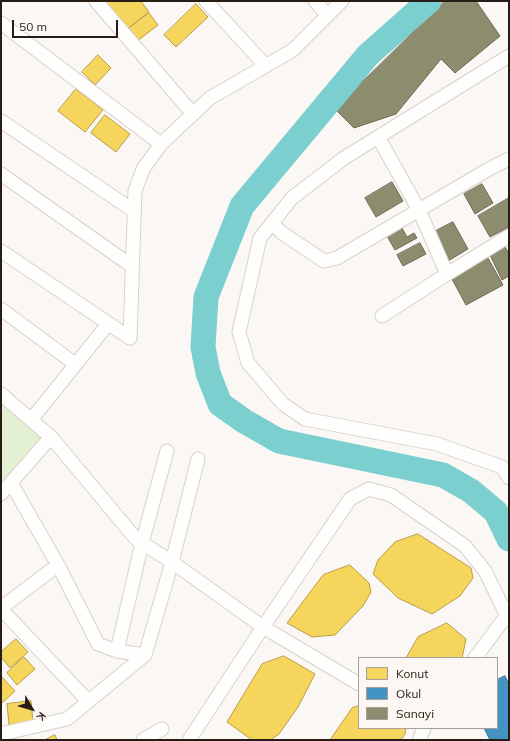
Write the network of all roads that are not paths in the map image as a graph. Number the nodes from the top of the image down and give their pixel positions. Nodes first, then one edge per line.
1 (96, 1) edge
2 (206, 1) edge
3 (315, 1) edge
4 (342, 1) edge
5 (327, 15) junction
6 (1, 23) edge
7 (509, 56) edge
8 (265, 65) junction
9 (193, 114) junction
10 (1, 121) edge
11 (378, 137) junction
12 (161, 144) junction
13 (509, 159) edge
14 (1, 174) edge
15 (419, 210) junction
16 (134, 211) junction
17 (272, 223) junction
18 (509, 236) edge
19 (1, 250) edge
20 (133, 267) junction
21 (447, 274) junction
22 (1, 309) edge
23 (382, 316) dead end
24 (108, 324) junction
25 (75, 364) junction
26 (1, 394) edge
27 (30, 420) junction
28 (51, 437) junction
29 (167, 451) dead end
30 (198, 459) dead end
31 (509, 478) edge
32 (10, 483) junction
33 (1, 494) edge
34 (142, 543) junction
35 (172, 562) junction
36 (58, 565) junction
37 (1, 609) edge
38 (508, 617) edge
39 (263, 627) junction
40 (117, 650) junction
41 (145, 655) junction
42 (476, 657) edge
43 (358, 683) edge
44 (88, 701) junction
45 (162, 729) dead end
46 (424, 729) edge
47 (2, 732) edge
48 (143, 740) edge
49 (189, 740) edge
50 (419, 740) edge

1 - 9 street
2 - 8 street
3 - 5 street
4 - 5 street
5 - 8 street
6 - 12 street
7 - 11 street
8 - 9 street
9 - 12 street
10 - 16 street
11 - 15 street
11 - 17 street
12 - 16 street
13 - 15 street
14 - 20 street
15 - 17 street
15 - 21 street
16 - 20 street
17 - 31 street
18 - 21 street
19 - 24 street
20 - 24 street
21 - 23 street
22 - 25 street
24 - 25 street
25 - 27 street
26 - 27 street
27 - 28 street
28 - 32 street
28 - 34 street
29 - 34 street
30 - 35 street
32 - 33 street
32 - 36 street
34 - 35 street
34 - 40 street
35 - 39 street
35 - 41 street
36 - 37 street
36 - 40 street
37 - 44 street
38 - 39 street
38 - 42 street
39 - 43 street
39 - 49 street
40 - 41 street
41 - 44 street
44 - 47 street
45 - 48 street
46 - 50 street

